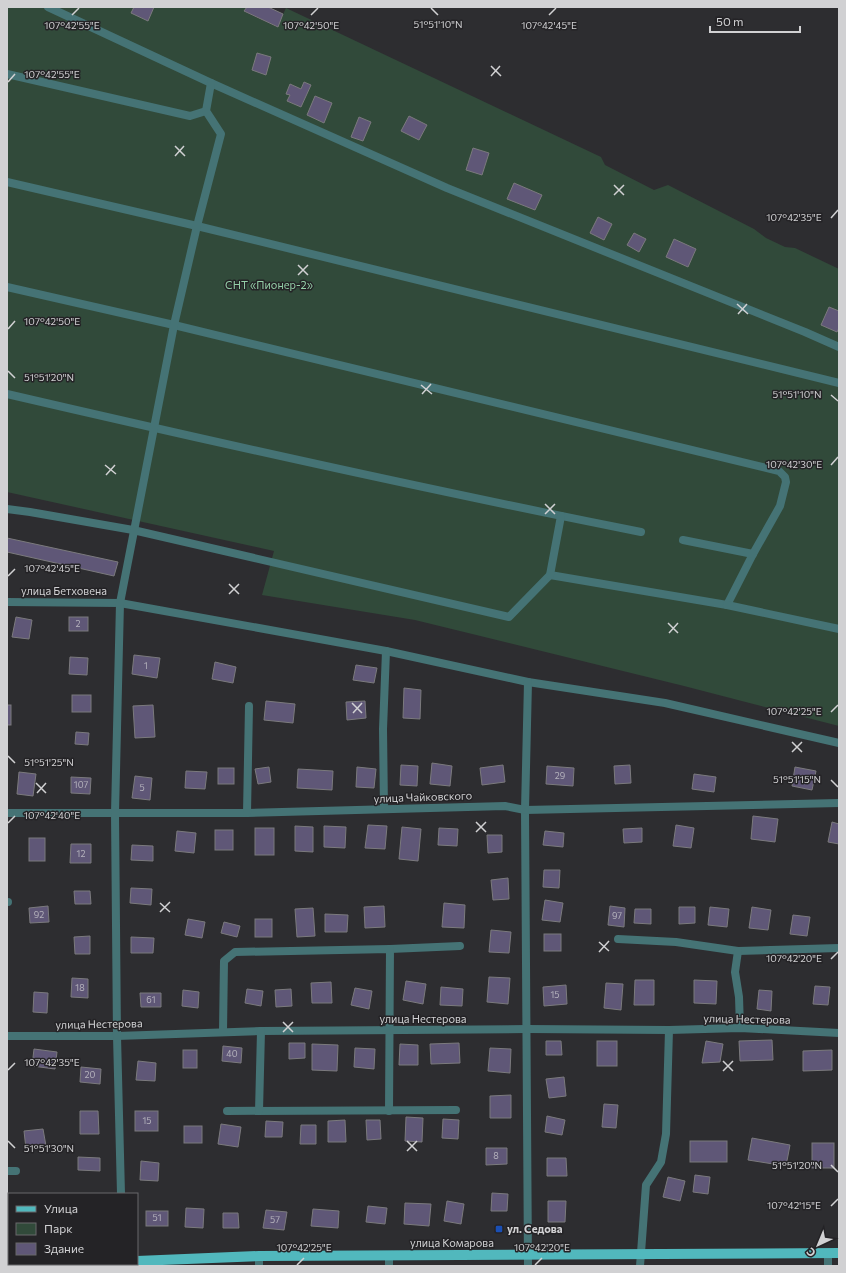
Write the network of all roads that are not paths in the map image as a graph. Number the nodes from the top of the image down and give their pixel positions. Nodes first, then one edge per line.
1 (48, 7) edge
2 (7, 74) edge
3 (211, 83) junction
4 (206, 111) junction
5 (7, 182) edge
6 (197, 226) junction
7 (7, 287) edge
8 (174, 325) junction
9 (839, 347) edge
10 (839, 383) edge
11 (7, 394) edge
12 (154, 429) junction
13 (7, 509) edge
14 (561, 516) junction
15 (134, 530) junction
16 (641, 532) dead end
17 (683, 540) dead end
18 (752, 554) junction
19 (550, 575) junction
20 (7, 602) edge
21 (120, 603) junction
22 (727, 605) junction
23 (839, 629) edge
24 (386, 651) junction
25 (528, 682) junction
26 (249, 706) dead end
27 (839, 743) edge
28 (839, 803) edge
29 (384, 809) junction
30 (525, 810) junction
31 (7, 813) edge
32 (115, 813) junction
33 (247, 813) junction
34 (618, 939) dead end
35 (460, 946) dead end
36 (839, 948) edge
37 (390, 949) junction
38 (738, 951) junction
39 (740, 1028) junction
40 (527, 1029) junction
41 (389, 1030) junction
42 (669, 1030) junction
43 (261, 1031) junction
44 (223, 1032) junction
45 (839, 1033) edge
46 (7, 1036) edge
47 (117, 1036) junction
48 (389, 1110) junction
49 (456, 1110) dead end
50 (227, 1111) dead end
51 (259, 1111) junction
52 (7, 1171) edge
53 (16, 1171) dead end
54 (121, 1193) edge
55 (828, 1253) junction
56 (839, 1253) edge
57 (528, 1255) junction
58 (640, 1255) junction
59 (138, 1261) edge
60 (259, 1261) edge
61 (389, 1261) edge
62 (528, 1266) edge
63 (640, 1266) edge
64 (828, 1266) edge

1 - 3 street
2 - 4 street
3 - 4 street
3 - 9 street
4 - 6 street
5 - 6 street
6 - 8 street
6 - 10 street
7 - 8 street
8 - 12 street
8 - 18 street
11 - 12 street
12 - 14 street
12 - 15 street
13 - 15 street
14 - 16 street
14 - 19 street
15 - 19 street
15 - 21 street
17 - 18 street
18 - 22 street
19 - 22 street
20 - 21 street, улица Бетховена
21 - 24 street, улица Бетховена
21 - 32 street
22 - 23 street
24 - 25 street, улица Бетховена
24 - 29 street
25 - 27 street, улица Бетховена
25 - 30 street
26 - 33 street
28 - 30 street, улица Чайковского
29 - 30 street, улица Чайковского
29 - 33 street, улица Чайковского
30 - 40 street
31 - 32 street, улица Чайковского
32 - 33 street, улица Чайковского
32 - 47 street
34 - 38 street
35 - 37 street
36 - 38 street
37 - 41 street
37 - 44 street
38 - 39 street
39 - 42 street, улица Нестерова
39 - 45 street, улица Нестерова
40 - 41 street, улица Нестерова
40 - 42 street, улица Нестерова
40 - 57 street
41 - 43 street, улица Нестерова
41 - 48 street
42 - 58 street
43 - 44 street, улица Нестерова
43 - 51 street
44 - 47 street, улица Нестерова
46 - 47 street, улица Нестерова
47 - 54 street
48 - 49 street
48 - 51 street
50 - 51 street
52 - 53 street
55 - 56 main road, улица Комарова
55 - 58 main road, улица Комарова
55 - 64 street
57 - 58 main road, улица Комарова
57 - 61 main road, улица Комарова
57 - 62 street
58 - 63 street
59 - 60 main road, улица Комарова
60 - 61 main road, улица Комарова

